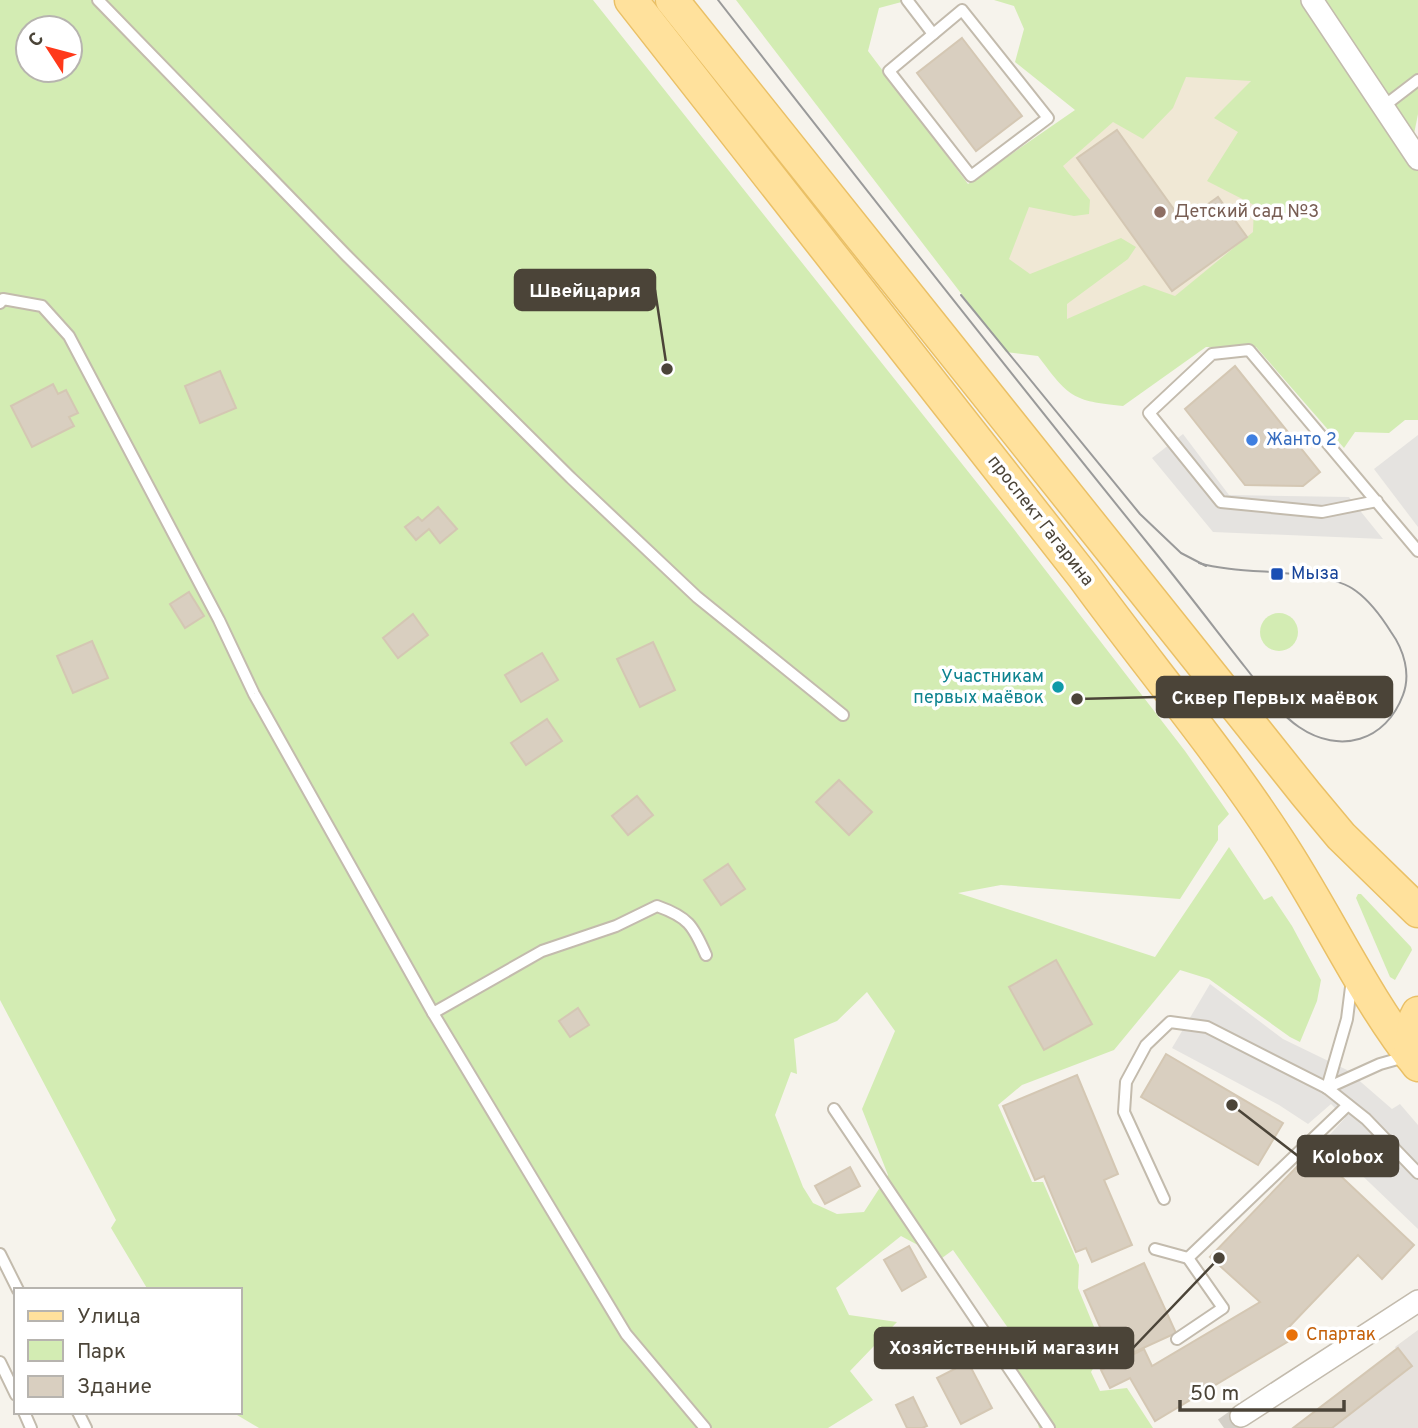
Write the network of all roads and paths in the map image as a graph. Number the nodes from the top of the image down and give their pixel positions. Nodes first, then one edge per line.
1 (98, 0) edge
2 (631, 0) edge
3 (672, 0) edge
4 (908, 0) edge
5 (1312, 0) edge
6 (933, 34) junction
7 (1418, 80) edge
8 (1384, 106) junction
9 (1418, 159) edge
10 (0, 303) edge
11 (1377, 501) junction
12 (1418, 551) edge
13 (843, 715) dead end
14 (1418, 911) edge
15 (706, 955) dead end
16 (1353, 969) junction
17 (433, 1013) junction
18 (1416, 1016) edge
19 (1414, 1060) edge
20 (1327, 1088) junction
21 (1348, 1105) junction
22 (834, 1109) dead end
23 (1418, 1173) edge
24 (1164, 1199) dead end
25 (1155, 1249) dead end
26 (0, 1254) edge
27 (1188, 1258) junction
28 (17, 1288) edge
29 (1418, 1301) edge
30 (1177, 1339) dead end
31 (0, 1363) edge
32 (14, 1391) edge
33 (1241, 1416) tunnel mouth
34 (705, 1428) edge
35 (1049, 1428) edge

1 - 13 lane
2 - 16 main road, проспект Гагарина
3 - 14 main road, проспект Гагарина
4 - 6 lane
5 - 8 street
6 - 6 lane
7 - 8 lane
8 - 9 street
10 - 17 lane
11 - 11 lane
11 - 12 lane
15 - 17 lane
16 - 19 main road, проспект Гагарина
16 - 20 lane
17 - 34 lane
18 - 19 main road
19 - 20 lane
20 - 21 lane
20 - 24 lane
21 - 23 lane
21 - 27 lane
22 - 35 lane
25 - 27 lane
26 - 28 lane
27 - 30 lane
29 - 33 street
31 - 32 lane

